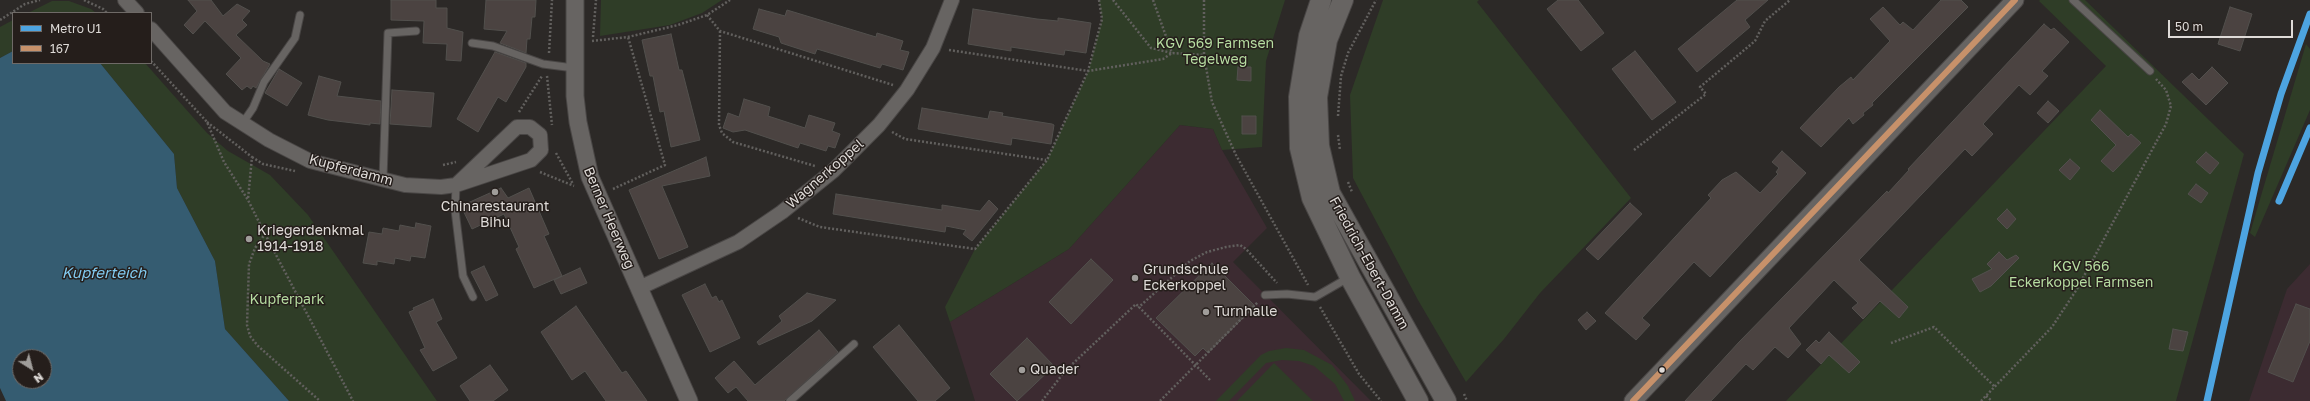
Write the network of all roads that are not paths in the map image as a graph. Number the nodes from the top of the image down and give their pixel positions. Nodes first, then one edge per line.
1 (125, 0) edge
2 (575, 0) edge
3 (952, 0) edge
4 (1321, 0) edge
5 (1343, 0) edge
6 (2073, 0) edge
7 (2010, 2) edge
8 (136, 12) edge
9 (300, 15) dead end
10 (152, 30) edge
11 (416, 31) dead end
12 (472, 43) dead end
13 (574, 68) junction
14 (2150, 71) road end
15 (242, 124) junction
16 (383, 179) junction
17 (456, 185) junction
18 (1350, 277) junction
19 (639, 288) junction
20 (1265, 295) road end
21 (473, 297) dead end
22 (854, 344) dead end
23 (1454, 395) edge
24 (689, 401) edge
25 (790, 401) edge
26 (1418, 401) edge
27 (1633, 401) edge

1 - 8 street
2 - 13 street, Berner Heerweg
3 - 19 street, Wagnerkoppel
4 - 18 main road, Friedrich-Ebert-Damm
5 - 23 main road, Friedrich-Ebert-Damm
6 - 14 lane
7 - 27 street
9 - 15 lane
10 - 15 street, Kupferdamm
11 - 16 lane
12 - 13 lane
13 - 19 street, Berner Heerweg
15 - 16 street, Kupferdamm
16 - 17 street, Kupferdamm
17 - 17 street, Kupferdamm
17 - 21 lane
18 - 20 lane
18 - 26 main road, Friedrich-Ebert-Damm
19 - 24 street, Berner Heerweg
22 - 25 lane

